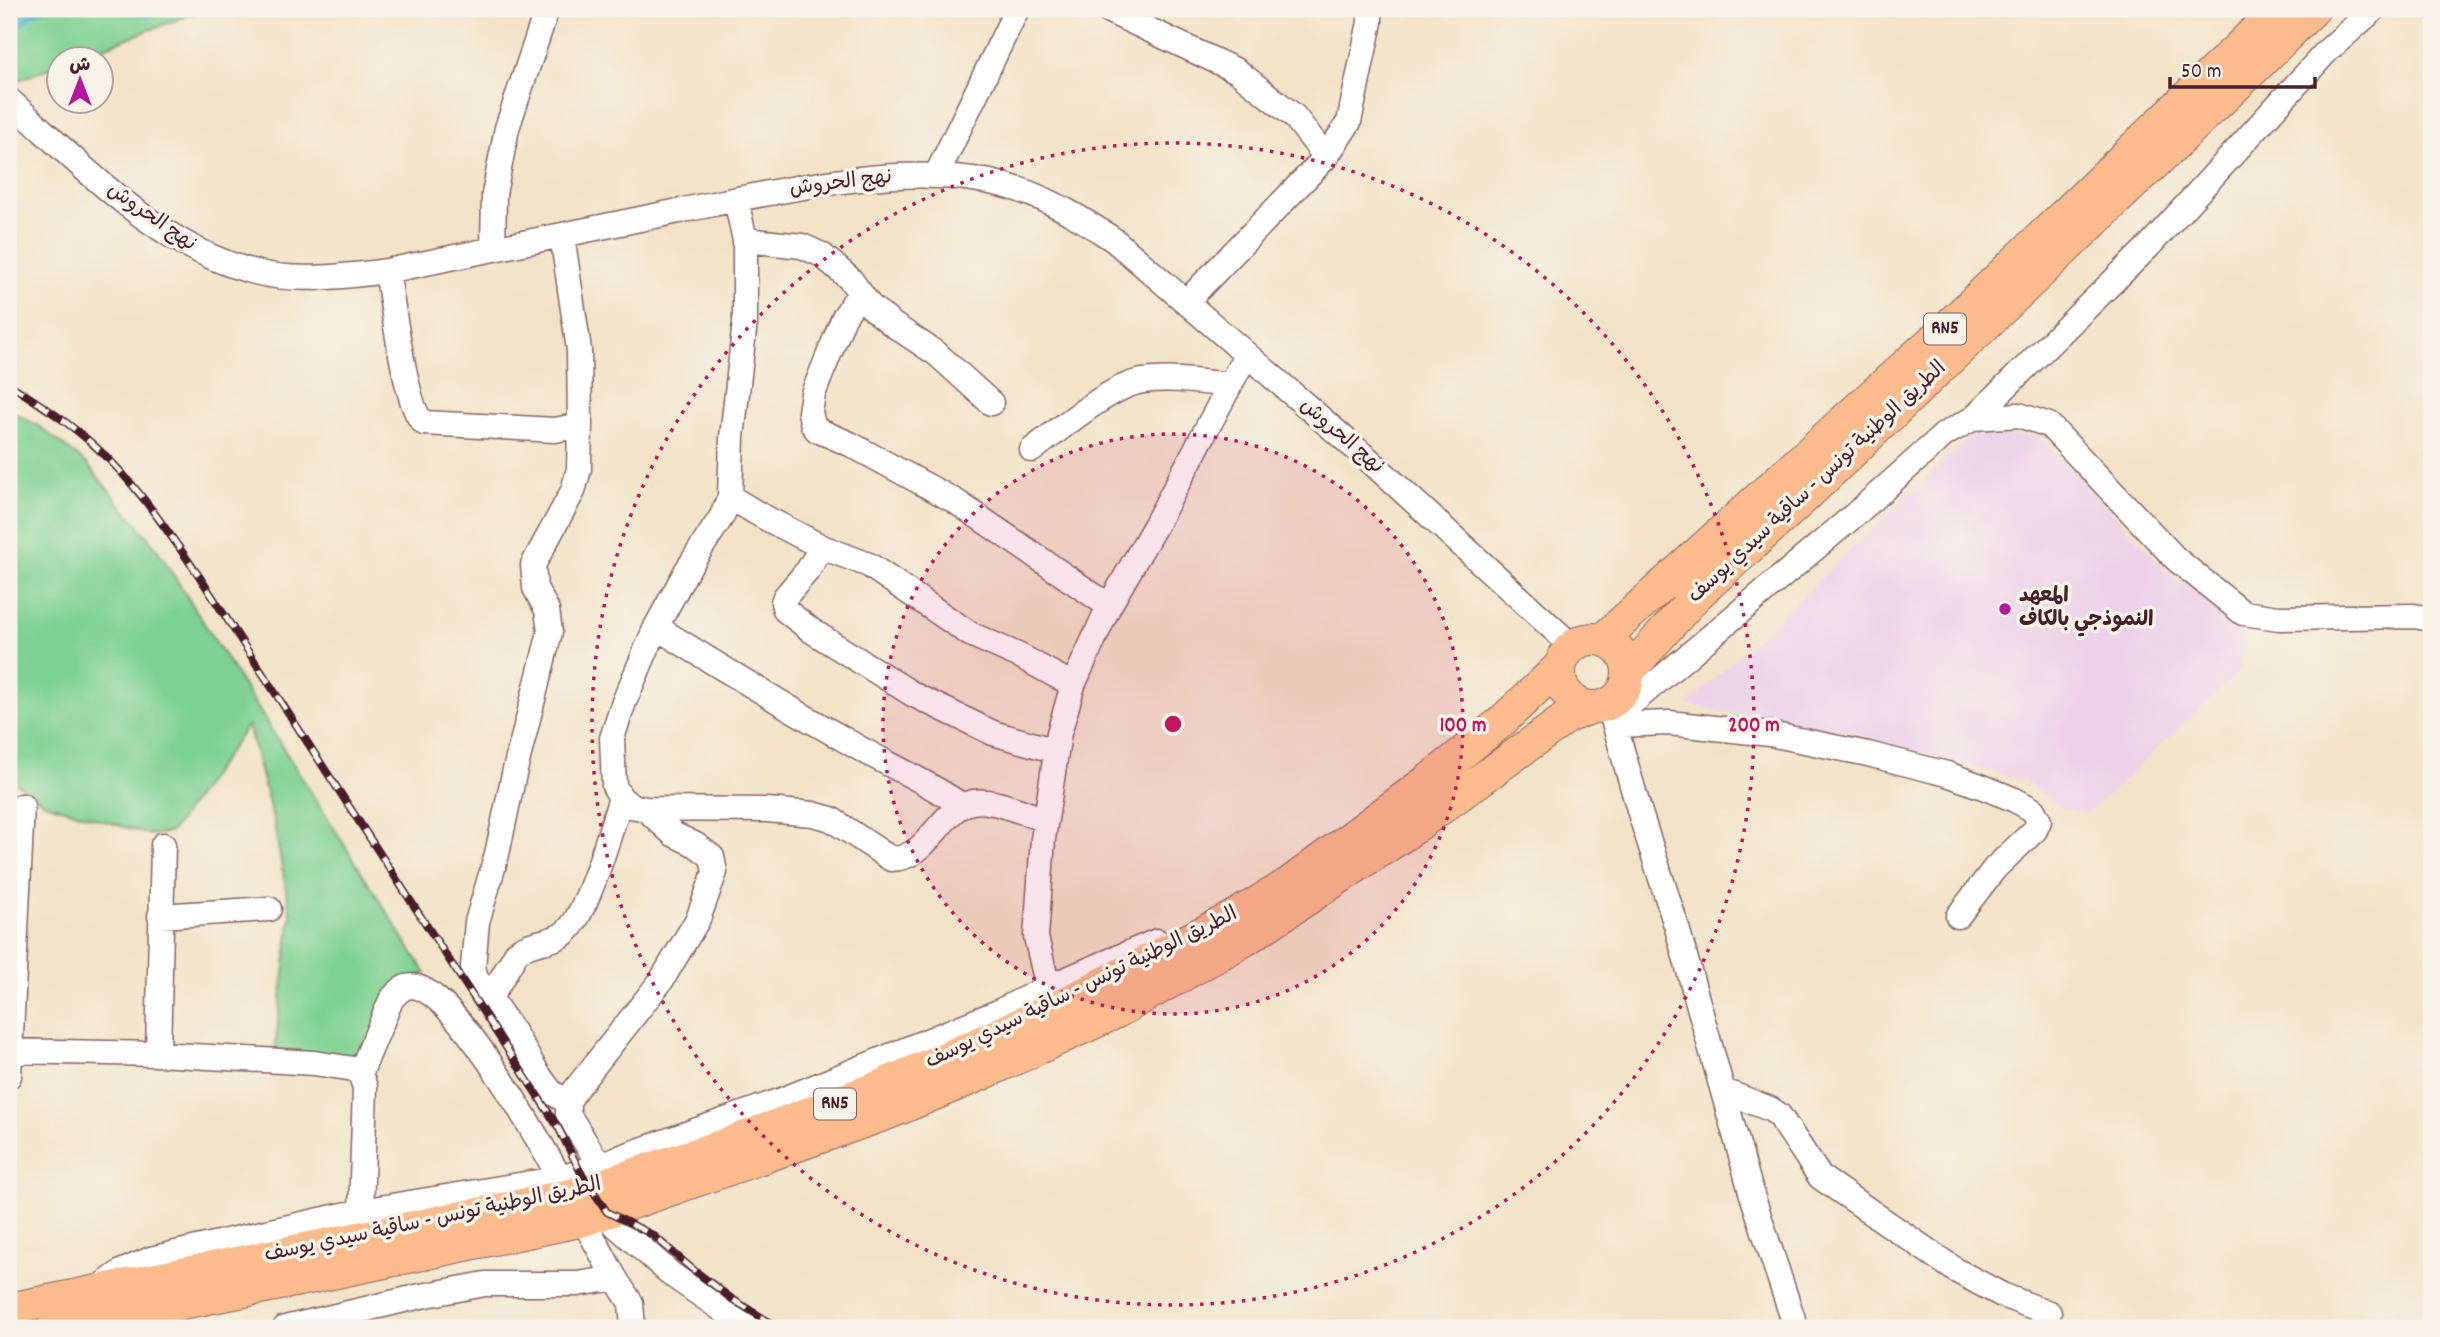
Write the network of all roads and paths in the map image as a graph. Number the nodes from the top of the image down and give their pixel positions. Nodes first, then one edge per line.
1 (547, 9) edge
2 (1017, 9) edge
3 (1105, 9) edge
4 (1370, 9) edge
5 (2278, 9) edge
6 (2314, 9) edge
7 (2374, 9) edge
8 (9, 100) edge
9 (1326, 158) junction
10 (936, 176) junction
11 (736, 200) junction
12 (562, 235) junction
13 (745, 240) junction
14 (493, 249) junction
15 (387, 271) junction
16 (859, 294) junction
17 (1186, 302) junction
18 (1246, 355) junction
19 (1230, 385) junction
20 (990, 403) dead end
21 (1974, 418) junction
22 (580, 425) junction
23 (1032, 450) dead end
24 (730, 497) junction
25 (822, 547) junction
26 (1109, 606) junction
27 (2431, 619) edge
28 (656, 628) junction
29 (1603, 639) junction
30 (1566, 656) junction
31 (1629, 671) junction
32 (1073, 685) junction
33 (1606, 714) junction
34 (1056, 751) junction
35 (621, 798) junction
36 (961, 805) junction
37 (22, 806) dead end
38 (646, 809) junction
39 (1046, 820) junction
40 (163, 845) dead end
41 (13, 908) edge
42 (269, 909) dead end
43 (160, 916) junction
44 (1958, 916) dead end
45 (1233, 918) junction
46 (1048, 987) junction
47 (490, 998) junction
48 (158, 1054) junction
49 (9, 1060) edge
50 (360, 1074) junction
51 (1724, 1091) junction
52 (568, 1102) junction
53 (593, 1194) junction
54 (361, 1211) junction
55 (615, 1278) junction
56 (95, 1292) junction
57 (9, 1309) edge
58 (2049, 1313) dead end
59 (53, 1328) edge
60 (285, 1328) edge
61 (633, 1328) edge
62 (749, 1328) edge
63 (1797, 1328) edge

1 - 14 street
2 - 10 street
3 - 9 street
4 - 9 street
5 - 29 main road, الطريق الوطنية تونس - ساقية سيدي يوسف / RN5
6 - 31 main road, الطريق الوطنية تونس - ساقية سيدي يوسف / RN5
7 - 21 street
8 - 15 street, نهج الحروش
9 - 17 street
10 - 11 street, نهج الحروش
10 - 17 street, نهج الحروش
11 - 12 street, نهج الحروش
11 - 13 street
12 - 14 street, نهج الحروش
12 - 22 street
13 - 16 street
13 - 24 street
14 - 15 street, نهج الحروش
15 - 22 street
16 - 20 street
16 - 26 street
17 - 18 street, نهج الحروش
18 - 19 street
18 - 30 street, نهج الحروش
19 - 23 street
19 - 26 street
21 - 27 street
21 - 33 street
22 - 47 street
24 - 25 street
24 - 28 street
25 - 32 street
25 - 34 street
26 - 32 street
28 - 35 street
28 - 36 street
29 - 30 main road, RN5
29 - 31 main road
30 - 33 main road
30 - 45 main road, الطريق الوطنية تونس - ساقية سيدي يوسف / RN5
31 - 33 main road, RN5
32 - 34 street
33 - 44 street
33 - 51 street
33 - 53 main road, الطريق الوطنية تونس - ساقية سيدي يوسف / RN5
34 - 39 street
35 - 38 street
35 - 47 street
36 - 38 street
36 - 39 street
37 - 41 street
38 - 52 street
39 - 46 street
40 - 43 street
41 - 49 street
42 - 43 street
43 - 48 street
45 - 46 street
45 - 53 main road, الطريق الوطنية تونس - ساقية سيدي يوسف / RN5
46 - 53 street
47 - 52 street
48 - 49 street
48 - 50 street
50 - 53 street
50 - 54 street
51 - 58 street
51 - 63 street
52 - 53 street
53 - 54 street
53 - 55 street
53 - 56 main road, الطريق الوطنية تونس - ساقية سيدي يوسف / RN5
53 - 59 main road, الطريق الوطنية تونس - ساقية سيدي يوسف / RN5
53 - 62 street
54 - 56 street
55 - 60 street
55 - 61 street
56 - 57 main road, الطريق الوطنية تونس - ساقية سيدي يوسف / RN5

